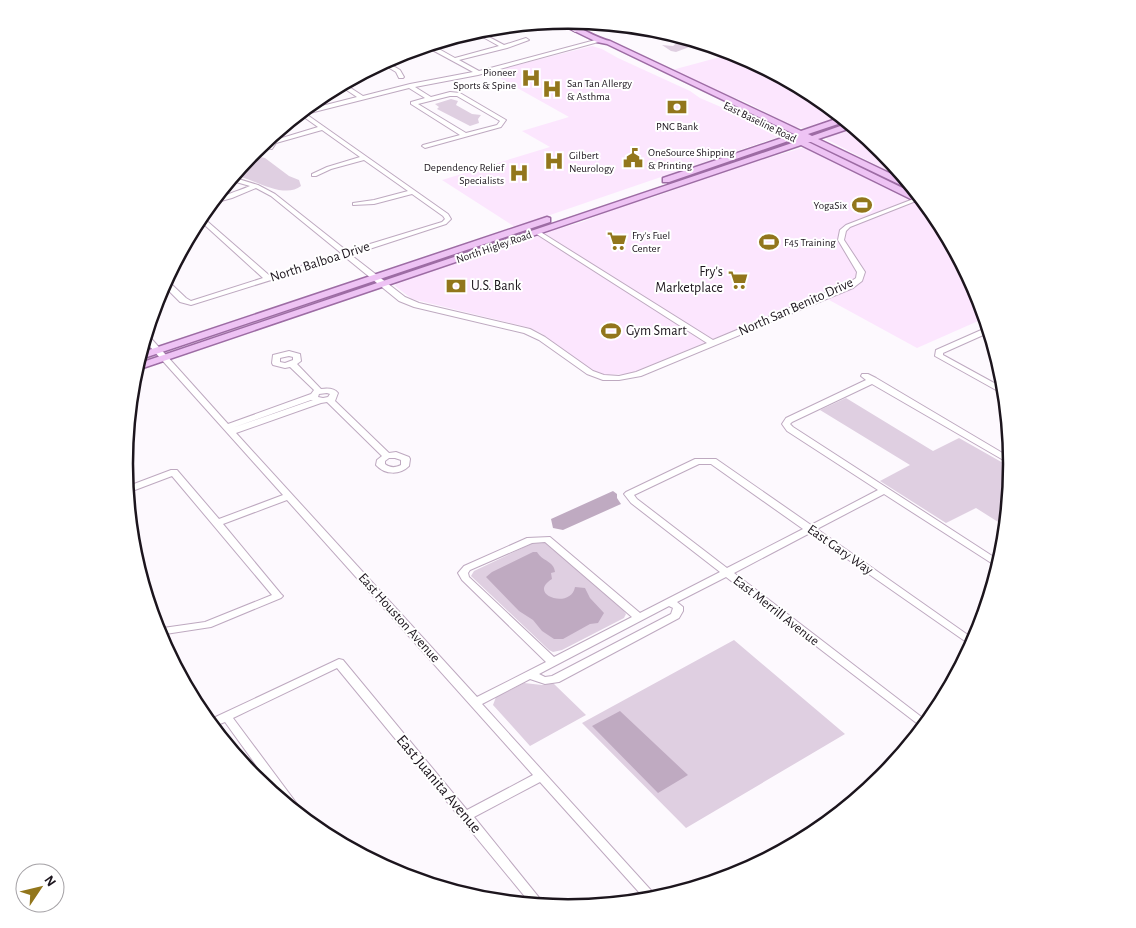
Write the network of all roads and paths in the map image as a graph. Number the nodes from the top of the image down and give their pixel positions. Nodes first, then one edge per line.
1 (575, 30) edge
2 (485, 37) edge
3 (526, 40) dead end
4 (599, 41) junction
5 (505, 47) junction
6 (436, 50) edge
7 (455, 60) junction
8 (391, 67) edge
9 (478, 73) junction
10 (402, 77) dead end
11 (414, 86) junction
12 (699, 86) junction
13 (348, 88) edge
14 (690, 88) junction
15 (362, 98) junction
16 (433, 98) junction
17 (317, 109) edge
18 (306, 117) edge
19 (837, 122) edge
20 (322, 128) junction
21 (844, 128) edge
22 (465, 135) junction
23 (790, 137) junction
24 (801, 138) junction
25 (812, 138) junction
26 (276, 141) edge
27 (272, 145) edge
28 (425, 146) dead end
29 (270, 148) dead end
30 (364, 158) junction
31 (314, 175) dead end
32 (672, 178) junction
33 (238, 180) edge
34 (897, 180) edge
35 (682, 183) junction
36 (256, 186) junction
37 (412, 192) junction
38 (907, 192) edge
39 (223, 199) edge
40 (915, 201) edge
41 (356, 204) dead end
42 (206, 223) edge
43 (528, 227) junction
44 (537, 232) junction
45 (345, 254) junction
46 (269, 278) junction
47 (378, 281) junction
48 (170, 288) edge
49 (982, 332) edge
50 (150, 343) edge
51 (713, 343) junction
52 (161, 355) junction
53 (147, 356) edge
54 (145, 363) edge
55 (292, 364) dead end
56 (997, 388) edge
57 (317, 396) junction
58 (228, 430) junction
59 (387, 456) dead end
60 (1003, 457) edge
61 (706, 460) joint
62 (134, 487) edge
63 (885, 490) junction
64 (289, 496) junction
65 (217, 523) junction
66 (811, 529) junction
67 (992, 560) edge
68 (726, 572) junction
69 (463, 573) joint
70 (670, 602) junction
71 (639, 618) junction
72 (166, 631) edge
73 (967, 638) edge
74 (554, 662) junction
75 (531, 674) junction
76 (475, 703) junction
77 (227, 716) junction
78 (217, 721) edge
79 (919, 721) edge
80 (541, 776) junction
81 (282, 792) edge
82 (466, 816) junction
83 (646, 892) edge
84 (533, 898) edge

1 - 4 main road, East Baseline Road
2 - 5 street
3 - 5 street
4 - 9 street
4 - 12 main road, East Baseline Road
4 - 14 main road, East Baseline Road
5 - 7 street
6 - 7 street
7 - 9 street
8 - 10 street
9 - 11 street
11 - 15 street
11 - 16 street
12 - 14 main road
12 - 24 main road, East Baseline Road
13 - 15 street
14 - 23 main road, East Baseline Road
15 - 17 street
16 - 22 street
16 - 22 street
18 - 20 street
19 - 24 main road, North Higley Road
20 - 26 street
20 - 30 street
21 - 25 main road, North Higley Road
22 - 28 street
23 - 24 main road, East Baseline Road
23 - 32 main road, North Higley Road
24 - 25 main road, North Higley Road
24 - 35 main road, North Higley Road
24 - 38 main road, East Baseline Road
25 - 34 main road, East Baseline Road
27 - 29 street
30 - 31 street
30 - 37 street
32 - 35 main road
32 - 43 main road, North Higley Road
33 - 36 street
35 - 44 main road, North Higley Road
36 - 39 street
36 - 45 street
37 - 41 street
37 - 45 street, North Balboa Drive
40 - 51 street, North San Benito Drive
42 - 46 street
43 - 44 main road
43 - 47 main road, North Higley Road
44 - 47 main road, North Higley Road
44 - 51 street
45 - 46 street, North Balboa Drive
45 - 47 street
46 - 48 street, North Balboa Drive
47 - 51 street, North San Benito Drive
47 - 52 main road, North Higley Road
49 - 56 street
50 - 52 street, East Houston Avenue
52 - 53 main road, North Higley Road
52 - 54 main road, North Higley Road
52 - 58 street, East Houston Avenue
55 - 57 street
57 - 58 street
57 - 59 street
58 - 64 street, East Houston Avenue
60 - 63 street
61 - 66 street, East Gary Way
61 - 68 street, East Merrill Avenue
62 - 65 street
63 - 66 street
63 - 67 street
64 - 65 street
64 - 76 street, East Houston Avenue
65 - 72 street
66 - 68 street
66 - 73 street, East Gary Way
68 - 70 street
68 - 79 street, East Merrill Avenue
69 - 71 street
69 - 74 street
70 - 71 street
70 - 75 street
71 - 74 street
74 - 75 street
75 - 76 street
76 - 80 street, East Houston Avenue
77 - 78 street
77 - 81 street
77 - 82 street, East Juanita Avenue
80 - 82 street
80 - 83 street, East Houston Avenue
82 - 84 street, East Juanita Avenue

